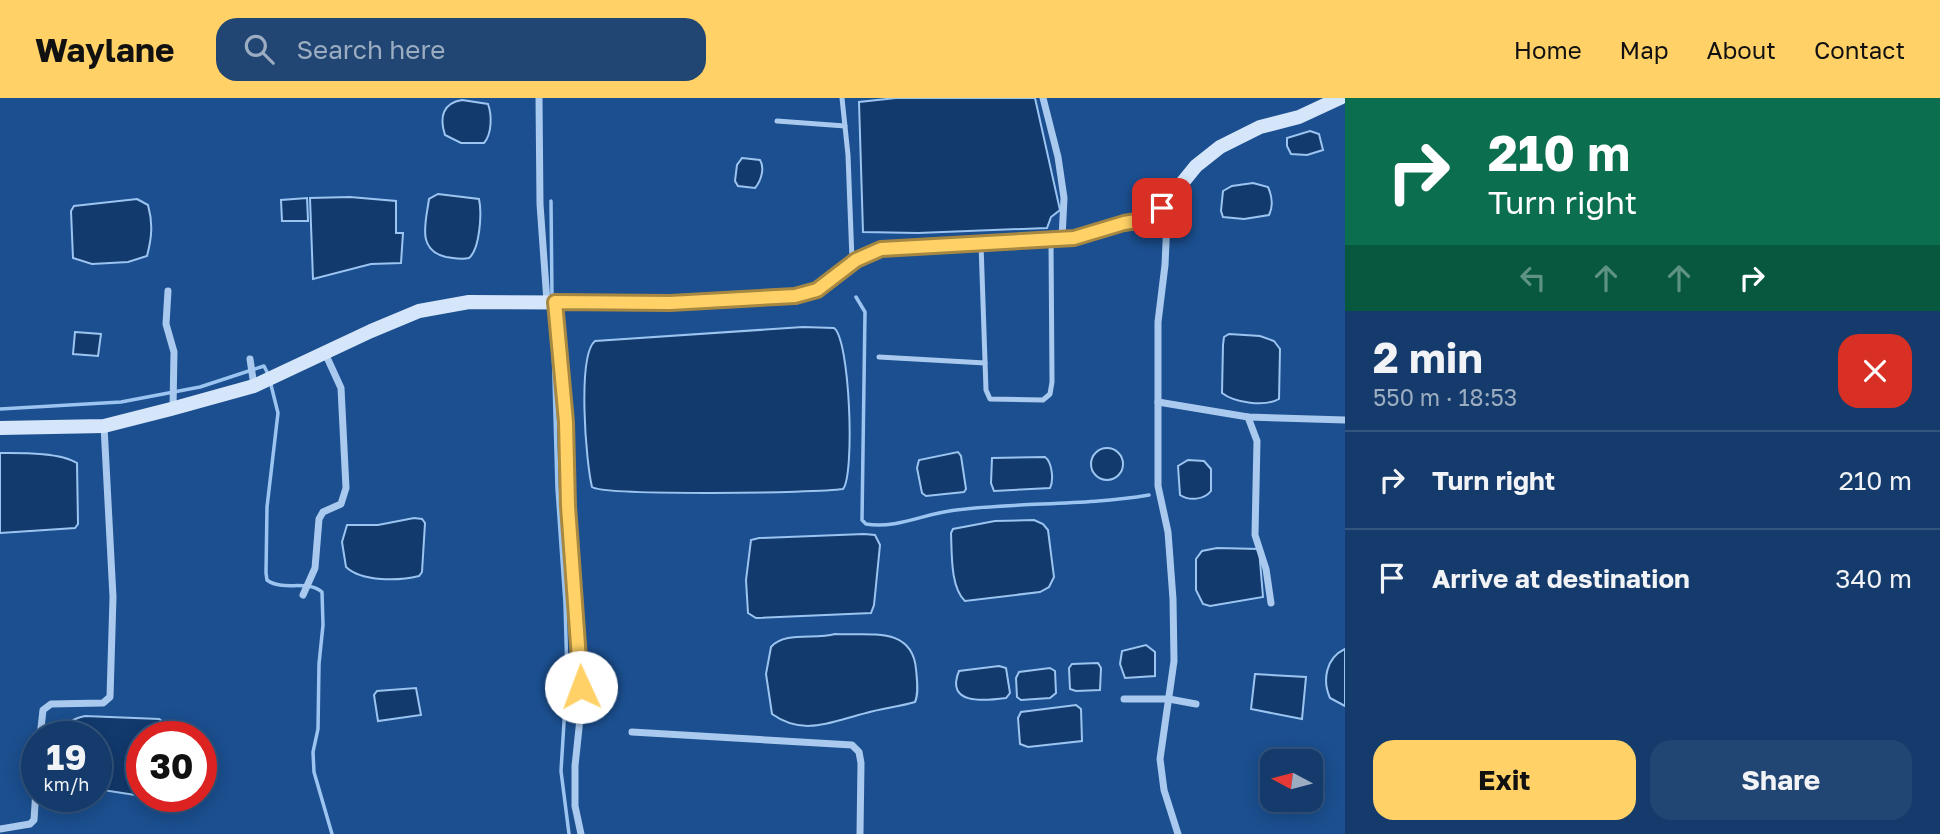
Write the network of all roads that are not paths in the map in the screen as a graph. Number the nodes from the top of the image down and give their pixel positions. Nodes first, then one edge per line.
1 (539, 98) edge
2 (842, 98) edge
3 (1043, 98) edge
4 (1340, 98) edge
5 (777, 121) dead end
6 (845, 126) junction
7 (1162, 208) junction
8 (1057, 239) junction
9 (981, 244) junction
10 (852, 264) junction
11 (168, 291) dead end
12 (551, 302) junction
13 (325, 352) junction
14 (879, 357) dead end
15 (250, 359) dead end
16 (985, 363) junction
17 (254, 378) junction
18 (1158, 402) junction
19 (173, 404) junction
20 (1248, 417) junction
21 (1345, 420) edge
22 (104, 426) junction
23 (0, 428) edge
24 (303, 595) dead end
25 (1271, 603) dead end
26 (1124, 699) dead end
27 (1169, 699) junction
28 (1196, 704) dead end
29 (42, 721) edge
30 (632, 732) dead end
31 (35, 812) edge
32 (0, 829) edge
33 (581, 834) edge
34 (860, 834) edge
35 (1178, 834) edge

1 - 12 street
2 - 6 lane
3 - 8 street
4 - 7 main road
5 - 6 lane
6 - 10 lane
7 - 8 main road
7 - 18 street
8 - 9 main road
8 - 16 lane
9 - 10 main road
9 - 16 lane
10 - 12 main road
11 - 19 street
12 - 13 main road
12 - 33 street
13 - 17 main road
13 - 24 street
14 - 16 lane
15 - 17 street
17 - 19 main road
18 - 20 street
18 - 27 street
19 - 22 main road
20 - 21 street
20 - 25 street
22 - 23 main road
22 - 29 street
26 - 27 street
27 - 28 street
27 - 35 street
30 - 34 street
31 - 32 street

